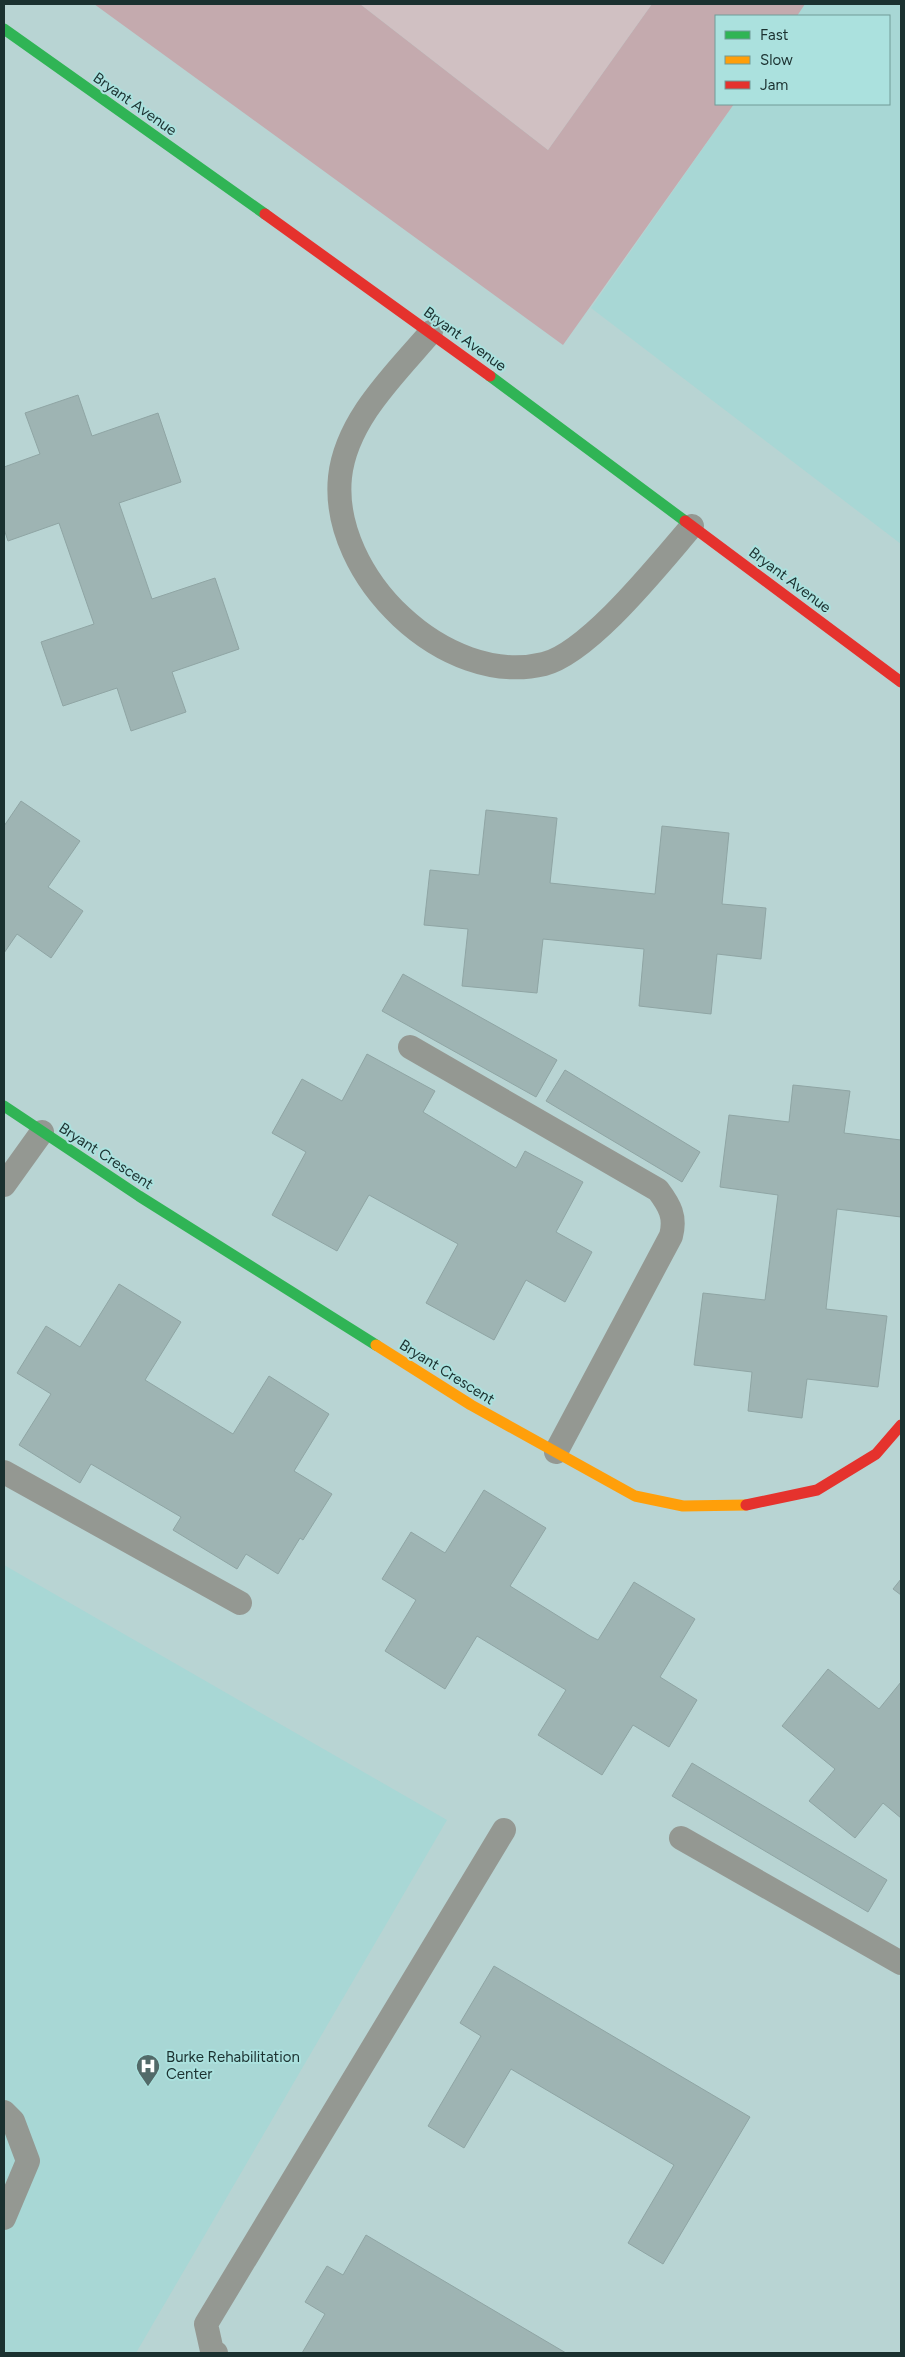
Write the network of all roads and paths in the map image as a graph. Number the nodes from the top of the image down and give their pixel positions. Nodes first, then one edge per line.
1 (4, 29) edge
2 (430, 332) junction
3 (692, 526) junction
4 (901, 682) edge
5 (410, 1047) dead end
6 (4, 1106) edge
7 (42, 1132) junction
8 (4, 1185) edge
9 (901, 1425) edge
10 (556, 1452) junction
11 (4, 1472) edge
12 (240, 1603) dead end
13 (504, 1830) dead end
14 (682, 1838) dead end
15 (901, 1963) edge
16 (4, 2112) edge
17 (4, 2218) edge
18 (216, 2353) edge

1 - 2 street, Bryant Avenue
2 - 3 street, Bryant Avenue
2 - 3 lane
3 - 4 street, Bryant Avenue
5 - 10 lane
6 - 7 street, Bryant Crescent
7 - 8 lane
7 - 10 street, Bryant Crescent
9 - 10 street, Bryant Crescent
11 - 12 lane
13 - 18 lane
14 - 15 lane
16 - 17 lane

